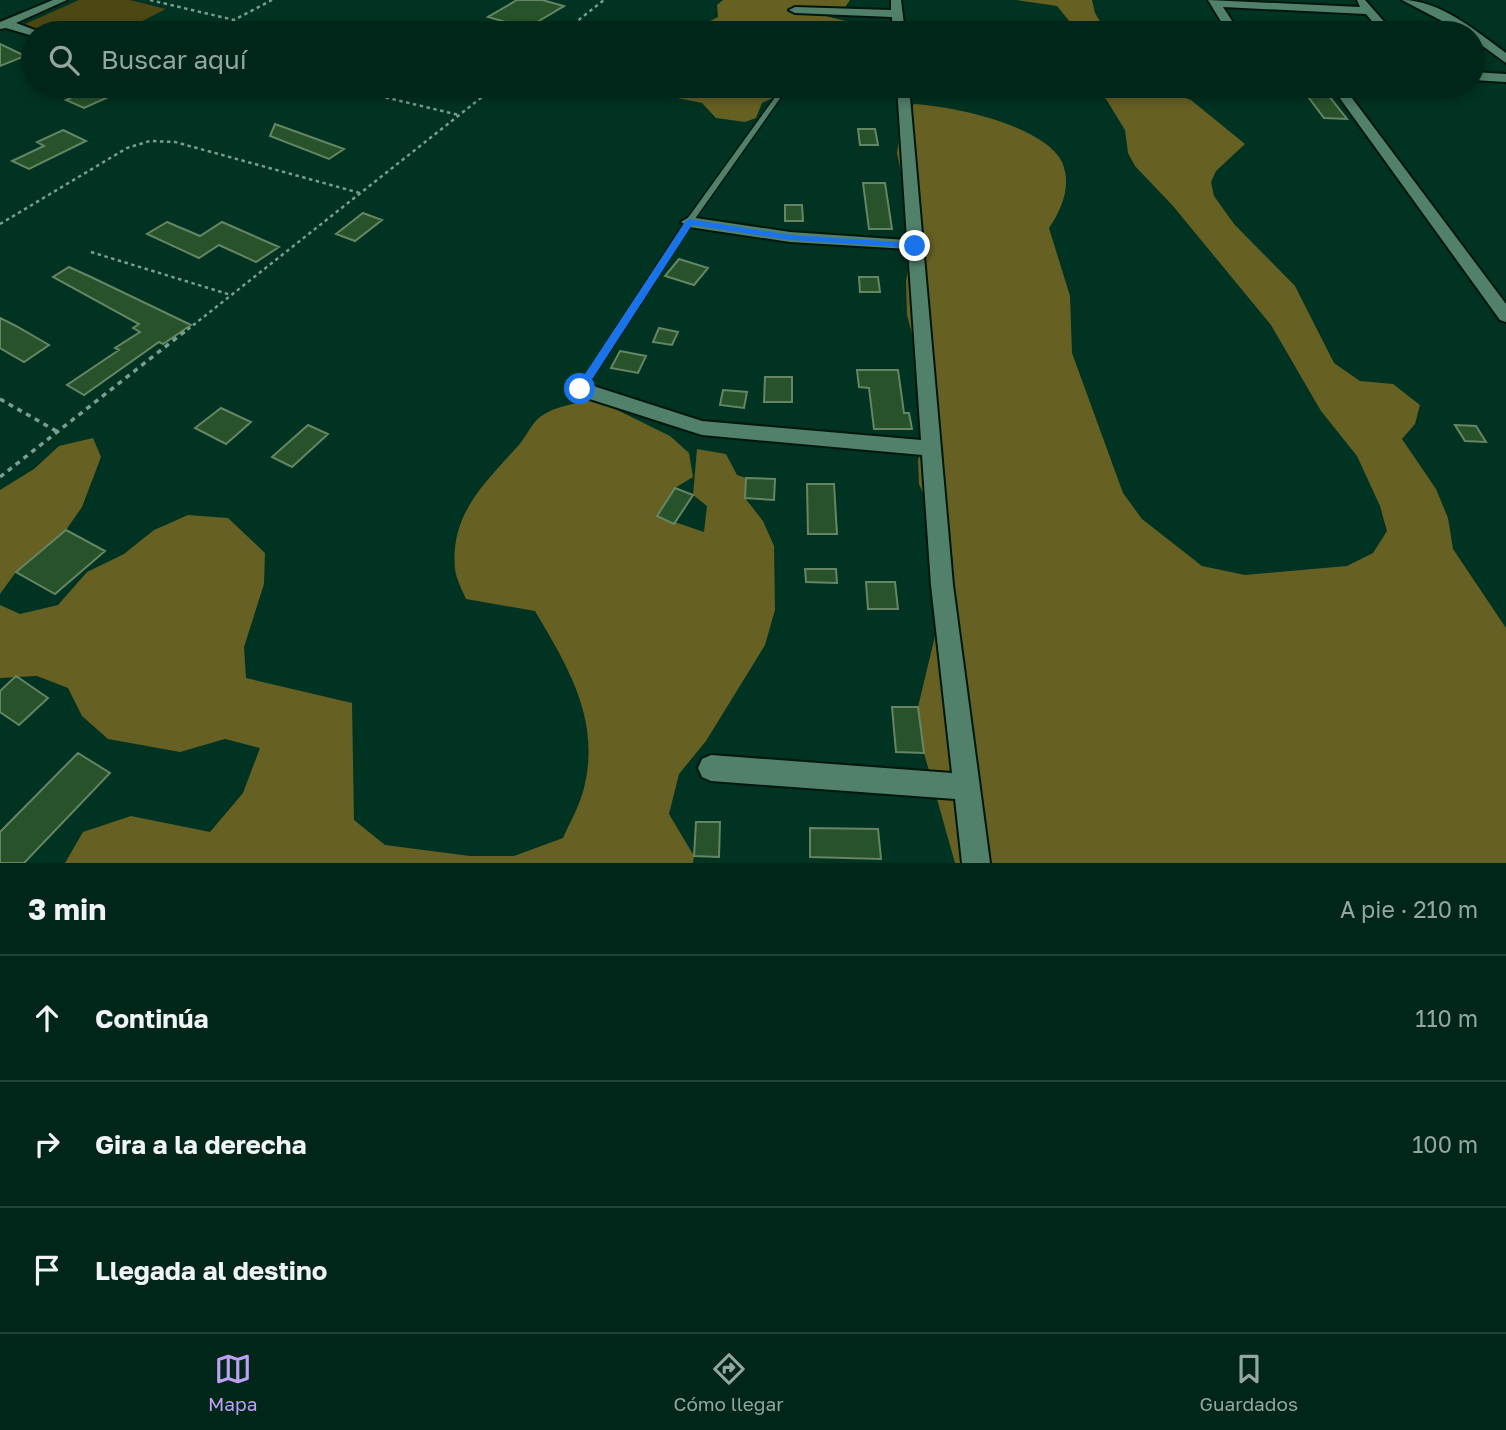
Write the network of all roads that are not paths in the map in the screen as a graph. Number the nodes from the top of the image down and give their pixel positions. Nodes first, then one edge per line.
1 (62, 0) edge
2 (896, 0) edge
3 (1360, 0) edge
4 (1407, 0) edge
5 (1214, 2) edge
6 (795, 10) dead end
7 (1369, 11) junction
8 (897, 14) junction
9 (898, 21) edge
10 (1226, 21) edge
11 (1378, 21) edge
12 (1452, 21) edge
13 (3, 25) edge
14 (21, 29) edge
15 (1485, 43) edge
16 (1506, 59) edge
17 (1485, 77) edge
18 (1506, 78) edge
19 (777, 98) edge
20 (904, 98) edge
21 (1346, 98) edge
22 (689, 222) junction
23 (915, 246) junction
24 (1506, 316) edge
25 (580, 389) joint
26 (931, 448) junction
27 (710, 768) dead end
28 (967, 787) junction
29 (976, 863) edge

1 - 13 street
2 - 8 street
3 - 7 street
4 - 12 street
5 - 7 street
5 - 10 street
6 - 8 street
7 - 11 street
8 - 9 street
13 - 14 street
15 - 16 street
17 - 18 street
19 - 22 lane
20 - 23 street
21 - 24 street
22 - 23 street
22 - 25 lane
23 - 26 street
25 - 26 street
26 - 28 street
27 - 28 street
28 - 29 street

